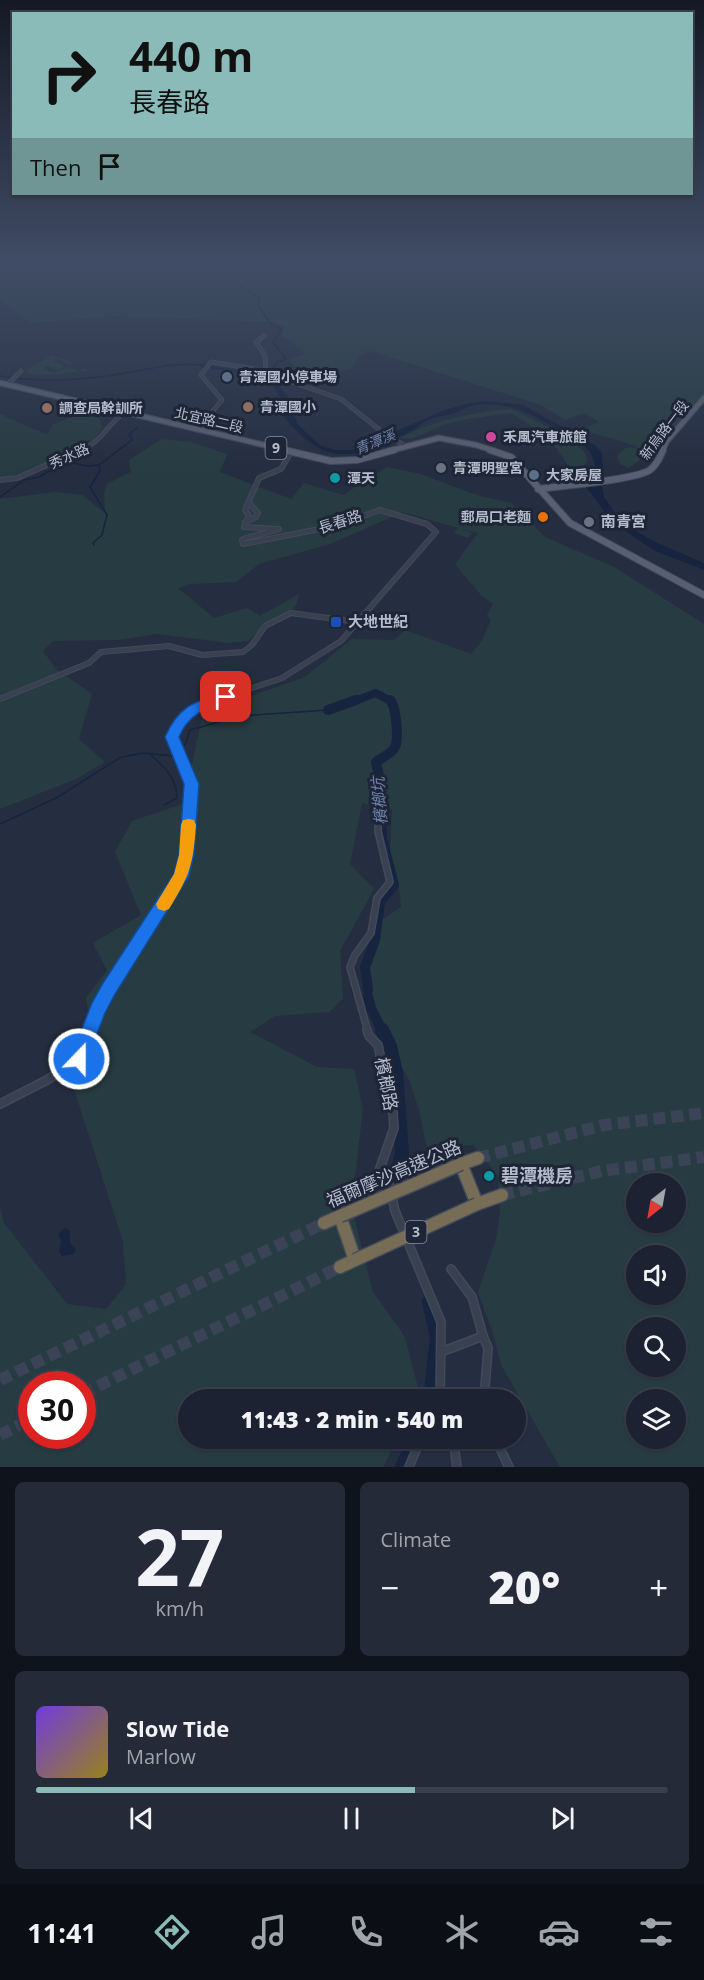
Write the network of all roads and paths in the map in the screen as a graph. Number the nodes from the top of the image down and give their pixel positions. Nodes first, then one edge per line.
1 (264, 336) dead end
2 (266, 373) junction
3 (21, 374) dead end
4 (0, 382) edge
5 (9, 383) junction
6 (704, 398) edge
7 (125, 412) junction
8 (198, 429) junction
9 (406, 446) junction
10 (291, 452) junction
11 (0, 480) edge
12 (538, 489) junction
13 (249, 503) junction
14 (245, 522) junction
15 (704, 596) edge
16 (358, 622) junction
17 (0, 699) edge
18 (379, 807) dead end
19 (0, 1104) edge
20 (478, 1158) tunnel mouth
21 (461, 1164) junction
22 (502, 1195) tunnel mouth
23 (477, 1204) junction
24 (340, 1216) junction
25 (324, 1223) tunnel mouth
26 (355, 1260) junction
27 (340, 1267) tunnel mouth
28 (451, 1269) dead end
29 (483, 1336) junction
30 (441, 1352) junction
31 (440, 1389) edge
32 (485, 1389) edge
33 (416, 1449) edge
34 (455, 1449) edge
35 (500, 1449) edge
36 (409, 1467) edge
37 (457, 1467) edge
38 (509, 1467) edge

1 - 2 street
2 - 8 street
2 - 9 street
3 - 5 street
4 - 5 main road, 北宜路二段 / 9
5 - 7 main road, 北宜路二段 / 9
6 - 12 main road, 新烏路一段
7 - 8 main road, 北宜路二段 / 9
7 - 11 street, 秀水路
8 - 10 main road, 北宜路二段 / 9
9 - 10 main road, 北宜路二段 / 9
9 - 12 main road, 北宜路二段 / 9
10 - 13 street
12 - 15 main road, 9
13 - 14 street
13 - 14 street
14 - 16 street, 長春路
16 - 17 street
16 - 19 street, 長春路
18 - 30 street, 檳榔路
20 - 21 highway, 福爾摩沙高速公路
21 - 23 highway
21 - 24 highway, 福爾摩沙高速公路, bridge
22 - 23 highway, 3
23 - 26 highway, 3, bridge
24 - 25 highway, 福爾摩沙高速公路
24 - 26 highway
26 - 27 highway, 3
28 - 29 street
29 - 30 street
29 - 32 street
30 - 31 street, 檳榔路
33 - 36 street
34 - 37 street
35 - 38 street

